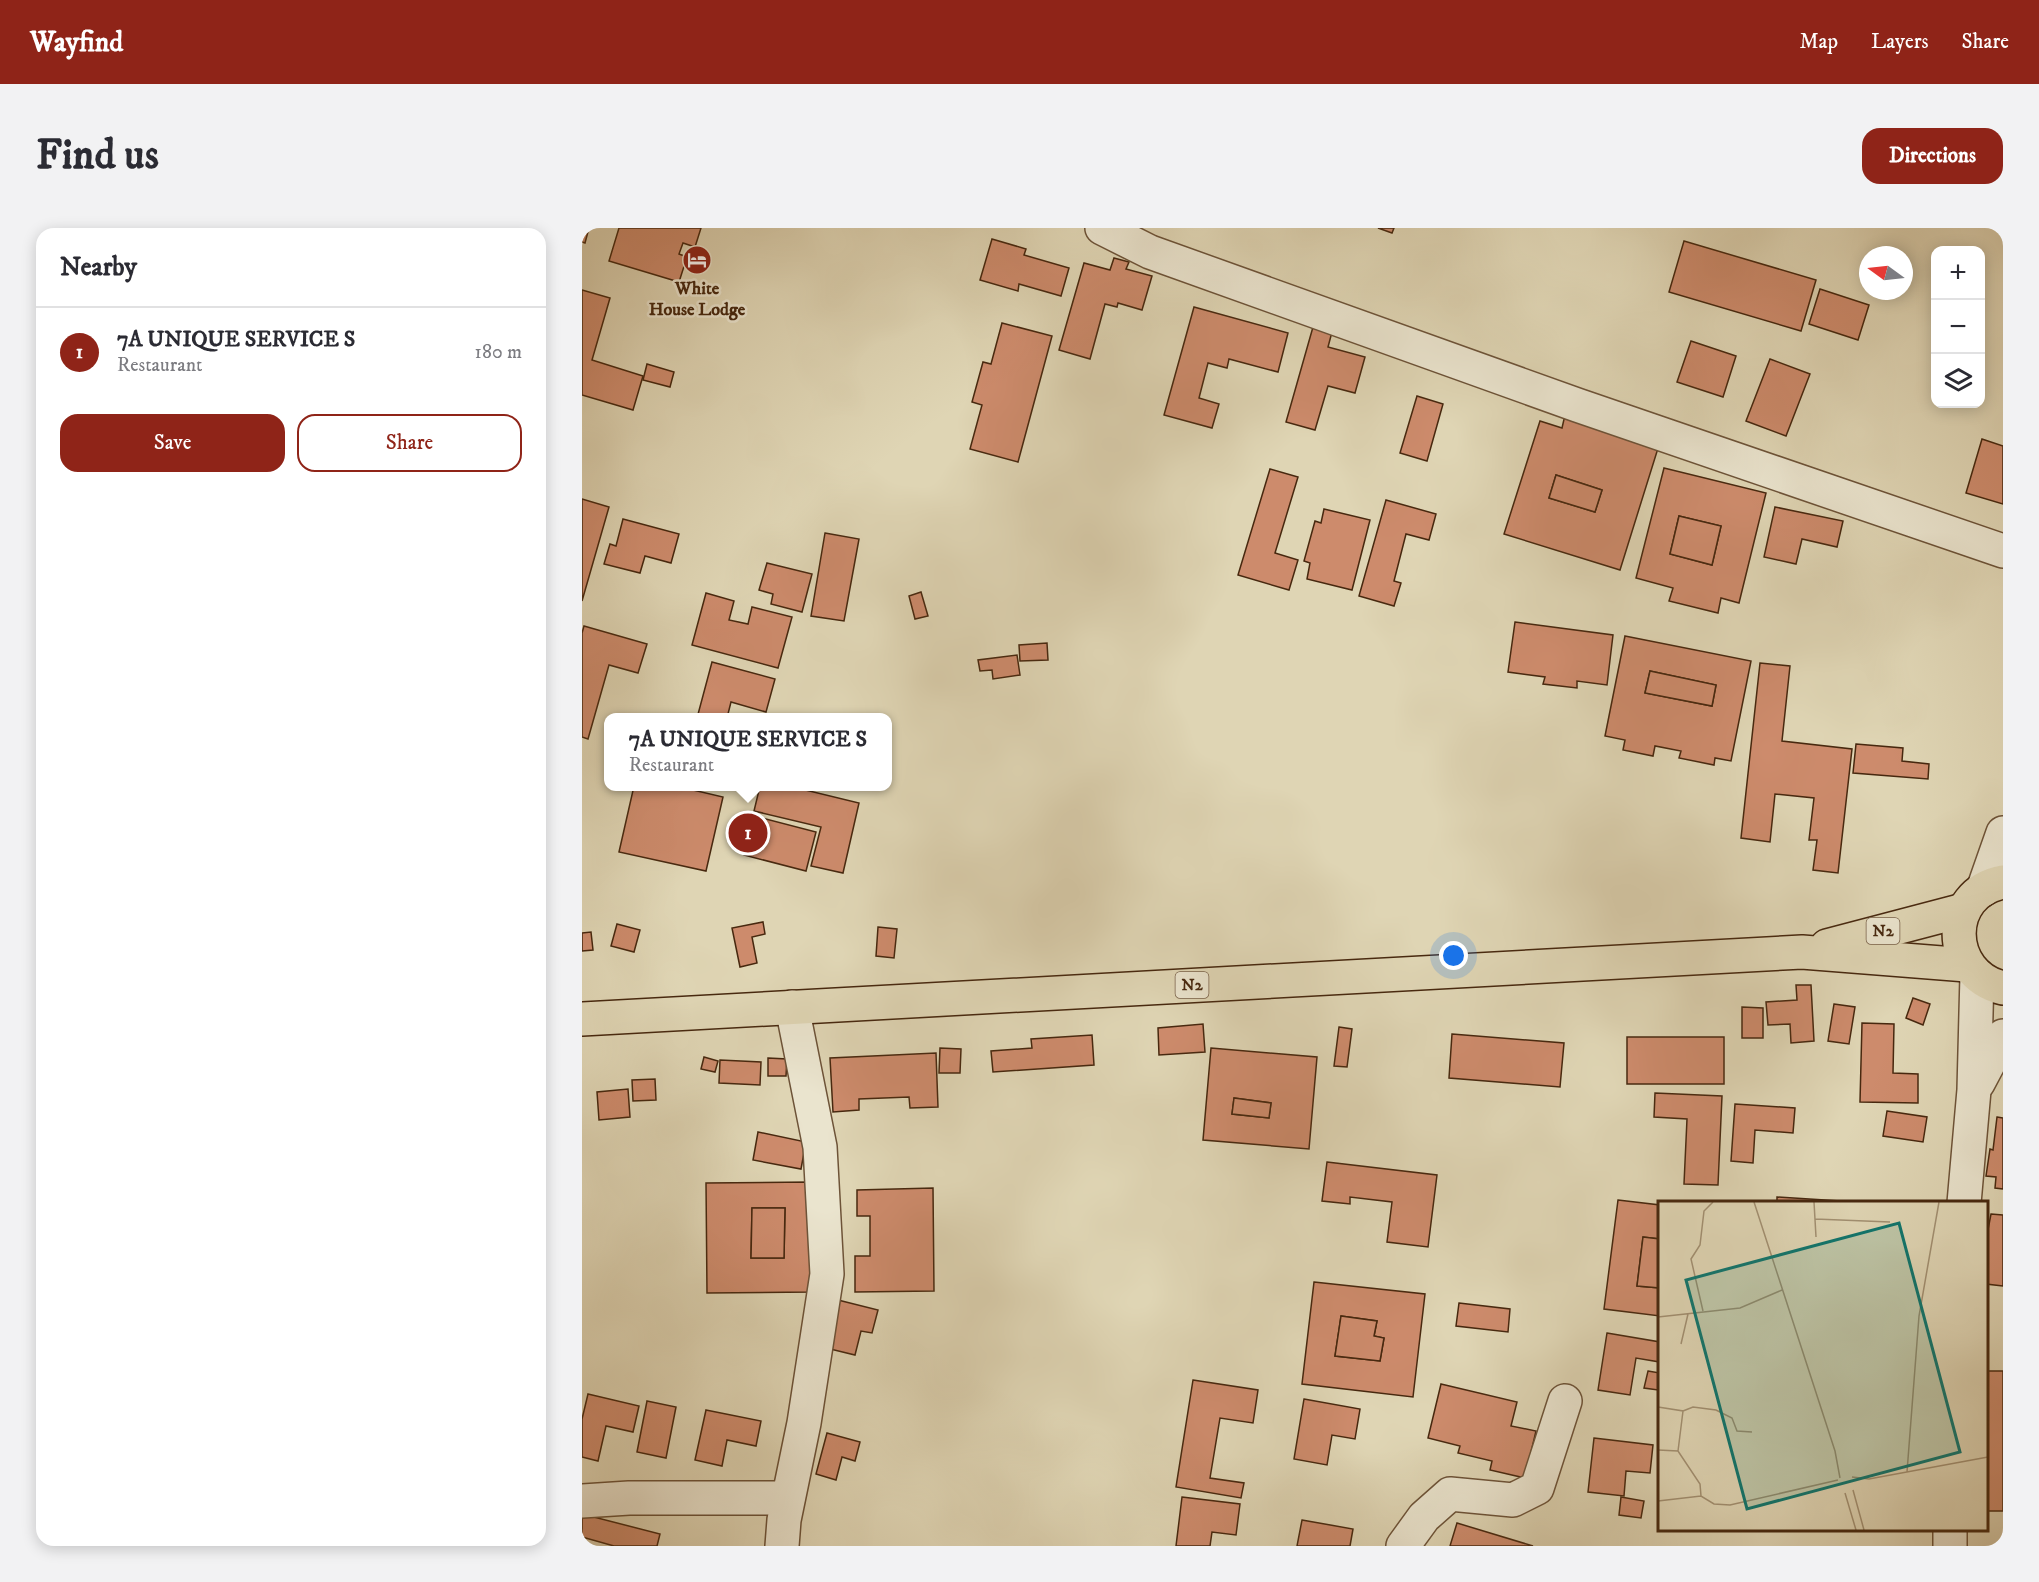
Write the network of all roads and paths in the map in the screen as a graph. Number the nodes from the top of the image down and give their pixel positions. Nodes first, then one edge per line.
1 (1102, 228) edge
2 (2003, 551) edge
3 (2003, 833) edge
4 (1983, 894) edge
5 (1803, 952) junction
6 (1982, 976) edge
7 (792, 1007) junction
8 (582, 1019) edge
9 (2003, 1036) edge
10 (1974, 1090) junction
11 (1964, 1201) edge
12 (1565, 1401) dead end
13 (788, 1498) junction
14 (582, 1501) edge
15 (782, 1546) edge
16 (1403, 1546) edge

1 - 2 street
3 - 4 street
4 - 5 highway, N2
4 - 6 highway
5 - 6 highway, N2
5 - 7 highway, N2
6 - 10 street
7 - 8 highway, N2
7 - 13 street
9 - 10 street
10 - 11 street
12 - 16 street
13 - 14 street
13 - 15 street

